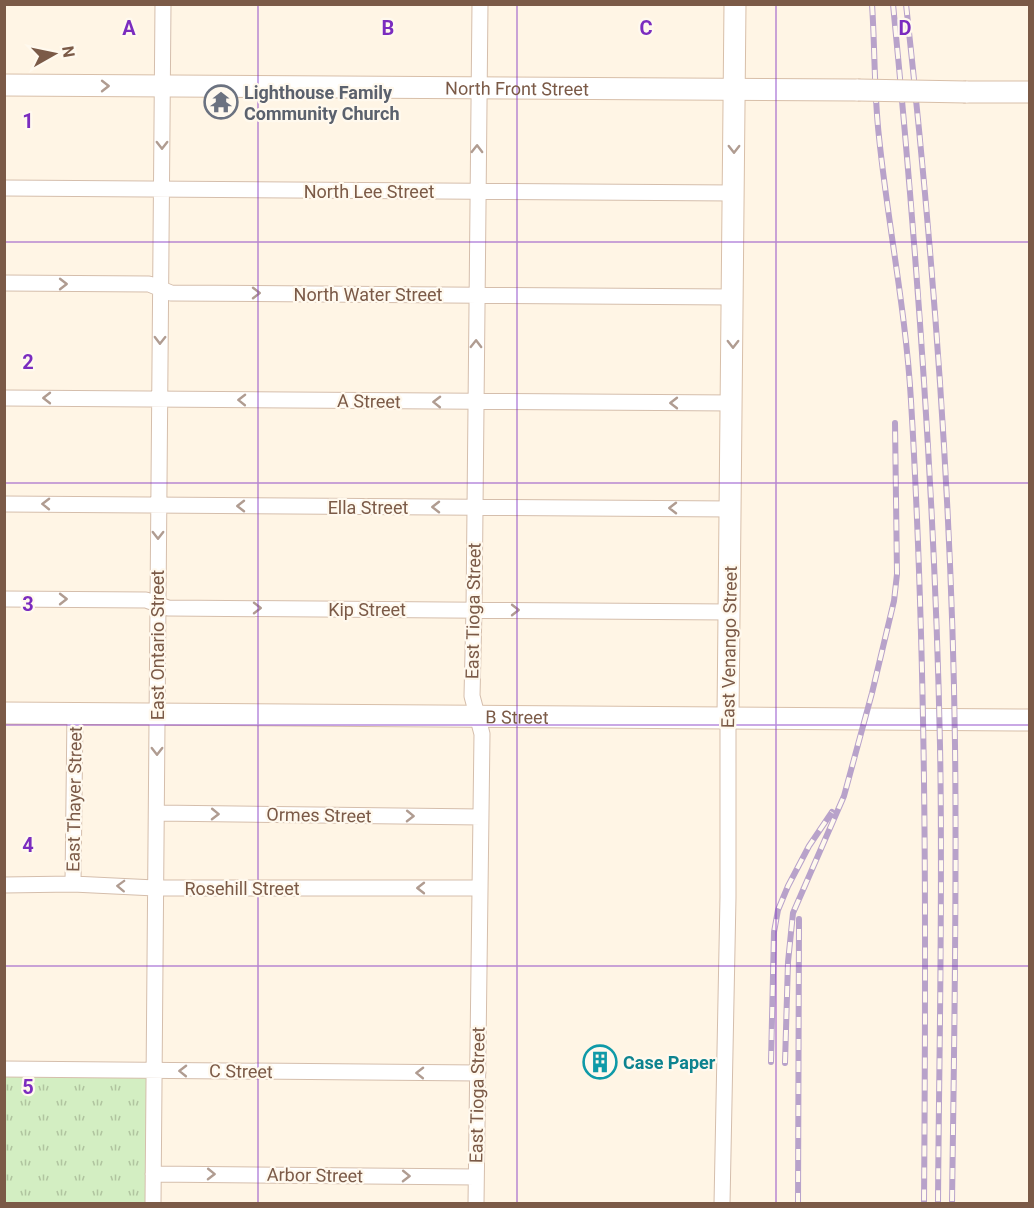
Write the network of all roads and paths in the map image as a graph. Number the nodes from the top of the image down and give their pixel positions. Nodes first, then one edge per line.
1 (163, 4) edge
2 (480, 4) edge
3 (735, 4) edge
4 (4, 85) edge
5 (162, 86) junction
6 (478, 88) junction
7 (734, 90) junction
8 (1029, 92) edge
9 (4, 188) edge
10 (162, 190) junction
11 (477, 191) junction
12 (734, 193) junction
13 (4, 283) edge
14 (161, 287) junction
15 (476, 295) junction
16 (732, 297) junction
17 (4, 398) edge
18 (159, 399) junction
19 (475, 402) junction
20 (733, 403) junction
21 (4, 504) edge
22 (158, 505) junction
23 (474, 508) junction
24 (732, 508) junction
25 (4, 599) edge
26 (158, 604) junction
27 (474, 610) junction
28 (730, 612) junction
29 (4, 713) edge
30 (75, 714) junction
31 (157, 715) junction
32 (476, 717) junction
33 (728, 717) junction
34 (1029, 720) edge
35 (157, 813) junction
36 (481, 817) junction
37 (73, 884) junction
38 (4, 885) edge
39 (155, 888) junction
40 (480, 888) junction
41 (4, 1069) edge
42 (153, 1070) junction
43 (478, 1073) junction
44 (153, 1173) junction
45 (476, 1177) junction
46 (153, 1203) edge
47 (476, 1203) edge
48 (722, 1203) edge

1 - 5 street, East Ontario Street
2 - 6 street, East Tioga Street
3 - 7 main road, East Venango Street
4 -> 5 main road, North Front Street
5 - 6 main road, North Front Street
5 -> 10 street, East Ontario Street
6 - 7 main road, North Front Street
11 -> 6 street, East Tioga Street
7 - 8 main road, North Front Street, bridge
7 -> 12 main road, East Venango Street
9 - 10 street, North Lee Street
10 - 11 street, North Lee Street
10 - 14 street, East Ontario Street
11 - 12 street, North Lee Street
11 - 15 street, East Tioga Street
12 - 16 main road, East Venango Street
13 -> 14 street, North Water Street
14 -> 15 street, North Water Street
14 -> 18 street, East Ontario Street
15 - 16 street, North Water Street
19 -> 15 street, East Tioga Street
16 -> 20 main road, East Venango Street
18 -> 17 street, A Street
19 -> 18 street, A Street
18 - 22 street, East Ontario Street
20 -> 19 street, A Street
19 - 23 street, East Tioga Street
20 - 24 main road, East Venango Street
22 -> 21 street, Ella Street
23 -> 22 street, Ella Street
22 -> 26 street, East Ontario Street
24 -> 23 street, Ella Street
23 - 27 street, East Tioga Street
24 - 28 main road, East Venango Street
25 -> 26 street, Kip Street
26 -> 27 street, Kip Street
26 - 31 street, East Ontario Street
27 -> 28 street, Kip Street
27 - 32 street, East Tioga Street
28 - 33 main road, East Venango Street
29 - 30 main road, B Street
30 - 31 main road, B Street
30 - 37 street, East Thayer Street
31 - 32 main road, B Street
31 -> 35 street, East Ontario Street
32 - 33 main road, B Street
32 - 36 street, East Tioga Street
33 - 34 main road, B Street
33 - 48 street, East Venango Street
35 -> 36 street, Ormes Street
35 - 39 street, East Ontario Street
36 - 40 street, East Tioga Street
37 - 38 street, Rosehill Street
39 -> 37 street, Rosehill Street
40 -> 39 street, Rosehill Street
39 - 42 street, East Ontario Street
40 - 43 street, East Tioga Street
41 - 42 street, C Street
43 -> 42 street, C Street
42 - 44 street, East Ontario Street
43 - 45 street, East Tioga Street
44 -> 45 street, Arbor Street
44 - 46 street, East Ontario Street
45 - 47 street, East Tioga Street

